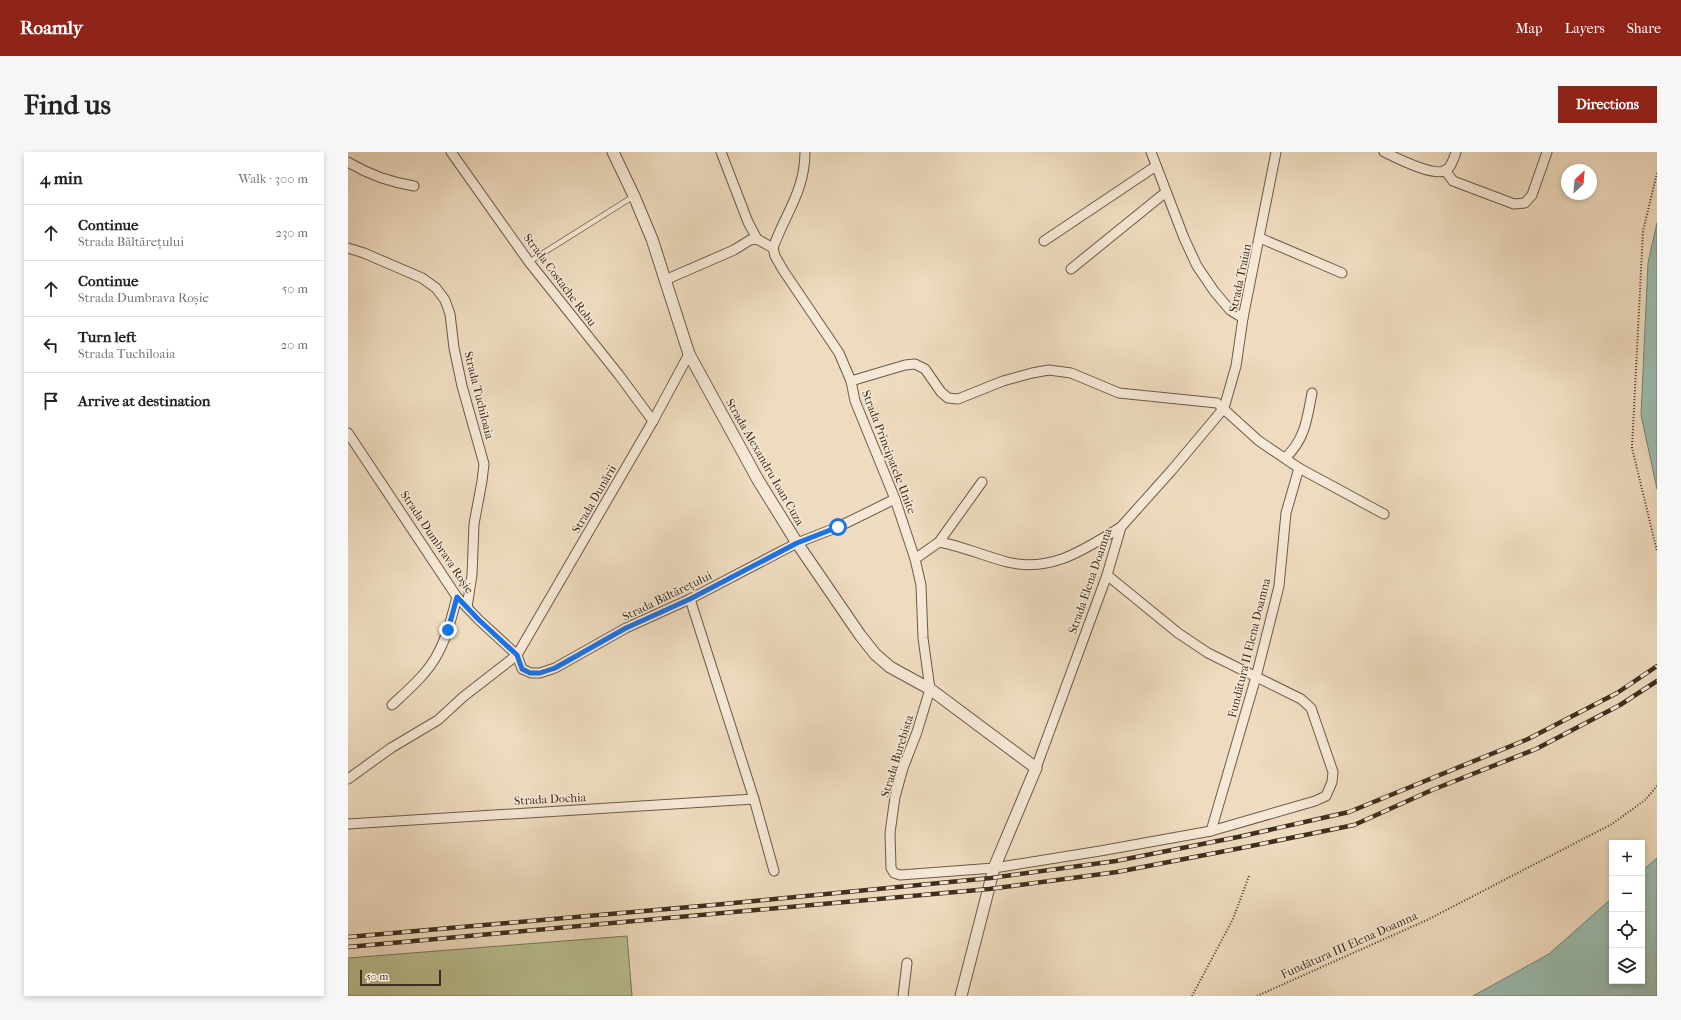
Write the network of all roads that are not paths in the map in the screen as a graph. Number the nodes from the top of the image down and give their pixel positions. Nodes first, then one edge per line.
1 (451, 152) edge
2 (613, 152) edge
3 (721, 152) edge
4 (805, 152) edge
5 (1151, 152) edge
6 (1276, 152) edge
7 (1384, 152) edge
8 (1456, 152) edge
9 (1547, 152) edge
10 (348, 162) edge
11 (1156, 166) junction
12 (1445, 170) junction
13 (414, 186) dead end
14 (1166, 192) junction
15 (634, 196) junction
16 (757, 238) junction
17 (1260, 238) junction
18 (1044, 241) dead end
19 (348, 248) edge
20 (773, 248) junction
21 (529, 262) junction
22 (1071, 269) dead end
23 (1342, 273) dead end
24 (666, 280) junction
25 (1243, 318) junction
26 (689, 354) junction
27 (851, 382) junction
28 (1312, 393) dead end
29 (1224, 408) junction
30 (653, 421) junction
31 (348, 433) edge
32 (1285, 458) junction
33 (1299, 468) junction
34 (982, 482) dead end
35 (895, 500) junction
36 (1384, 514) dead end
37 (1121, 527) junction
38 (939, 542) junction
39 (797, 543) junction
40 (915, 559) junction
41 (1107, 575) junction
42 (457, 597) junction
43 (690, 599) junction
44 (467, 608) junction
45 (517, 655) junction
46 (1256, 677) junction
47 (930, 689) junction
48 (392, 705) dead end
49 (1036, 768) junction
50 (348, 779) edge
51 (754, 799) junction
52 (348, 824) edge
53 (1211, 831) junction
54 (994, 868) junction
55 (774, 871) dead end
56 (907, 963) dead end
57 (903, 996) edge
58 (961, 996) edge

1 - 21 street, Strada Costache Robu
2 - 15 street, Strada Alexandru Ioan Cuza
3 - 16 street
4 - 20 street
5 - 11 street
6 - 17 street, Strada Traian
7 - 12 street
8 - 12 street
9 - 12 street
10 - 13 street
11 - 14 street
11 - 18 street
14 - 22 street
14 - 25 street
15 - 21 lane
15 - 24 street, Strada Alexandru Ioan Cuza
16 - 20 street
16 - 24 street
17 - 23 street
17 - 25 street, Strada Traian
19 - 44 street, Strada Tuchiloaia
20 - 27 street, Strada Principatele Unite
21 - 30 street, Strada Costache Robu
24 - 26 street, Strada Alexandru Ioan Cuza
25 - 29 street, Strada Traian
26 - 30 street, Strada Dunării
26 - 39 street, Strada Alexandru Ioan Cuza
27 - 29 street
27 - 35 street, Strada Principatele Unite
28 - 32 street
29 - 32 street
29 - 37 street, Strada Elena Doamna
30 - 45 street, Strada Dunării
31 - 42 street, Strada Dumbrava Roșie
32 - 33 street
33 - 36 street
33 - 46 street, Fundătura II Elena Doamna
34 - 38 street
35 - 39 street, Strada Băltărețului
35 - 40 street, Strada Principatele Unite
37 - 38 street
37 - 41 street, Strada Elena Doamna
38 - 40 street
39 - 43 street, Strada Băltărețului
39 - 47 street, Strada Alexandru Ioan Cuza
40 - 47 street, Strada Principatele Unite
41 - 46 street
41 - 49 street, Strada Elena Doamna
42 - 44 street, Strada Dumbrava Roșie
42 - 48 street
43 - 45 street, Strada Băltărețului
43 - 51 street
44 - 45 street, Strada Dumbrava Roșie
45 - 50 street
46 - 53 street, Fundătura II Elena Doamna
46 - 53 street
47 - 49 street, Strada Alexandru Ioan Cuza
47 - 54 street, Strada Burebista
49 - 54 street
51 - 52 street, Strada Dochia
51 - 55 street
53 - 54 street
54 - 58 street
56 - 57 street

